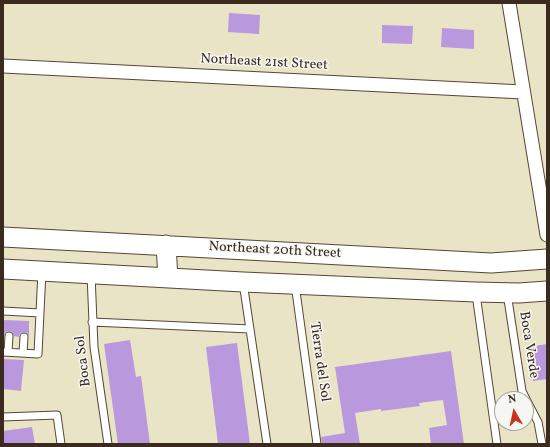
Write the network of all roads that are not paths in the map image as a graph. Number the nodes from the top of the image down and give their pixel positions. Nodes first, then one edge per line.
1 (509, 3) edge
2 (3, 66) edge
3 (523, 92) junction
4 (547, 235) edge
5 (3, 237) edge
6 (166, 246) junction
7 (547, 259) edge
8 (3, 269) edge
9 (42, 271) junction
10 (91, 274) junction
11 (168, 278) junction
12 (243, 282) junction
13 (295, 284) junction
14 (547, 291) edge
15 (475, 292) junction
16 (507, 293) junction
17 (3, 312) edge
18 (11, 312) junction
19 (26, 313) junction
20 (40, 313) junction
21 (10, 320) dead end
22 (25, 321) dead end
23 (92, 322) junction
24 (250, 329) junction
25 (9, 336) dead end
26 (24, 337) dead end
27 (6, 352) edge
28 (23, 353) junction
29 (522, 391) edge
30 (534, 414) edge
31 (3, 417) edge
32 (61, 444) edge
33 (108, 444) edge
34 (267, 444) edge
35 (316, 444) edge
36 (497, 444) edge
37 (542, 444) edge

1 - 3 street
2 - 3 street, Northeast 21st Street
3 - 4 street
5 - 6 street, Northeast 20th Street
6 - 7 street, Northeast 20th Street
6 - 11 street
8 - 9 street
9 - 10 street
9 - 20 lane
10 - 11 street
10 - 23 lane, Boca Sol
11 - 12 street
12 - 13 street
12 - 24 lane
13 - 15 street
13 - 35 lane, Tierra del Sol
14 - 16 street
15 - 16 street
15 - 36 lane
16 - 29 lane, Boca Verde
17 - 18 lane
18 - 19 lane
18 - 21 lane
19 - 20 lane
19 - 22 lane
20 - 28 lane
23 - 24 lane
23 - 33 lane, Boca Sol
24 - 34 lane
25 - 27 lane
26 - 28 lane
27 - 28 lane
30 - 37 lane, Boca Verde
31 - 32 lane

